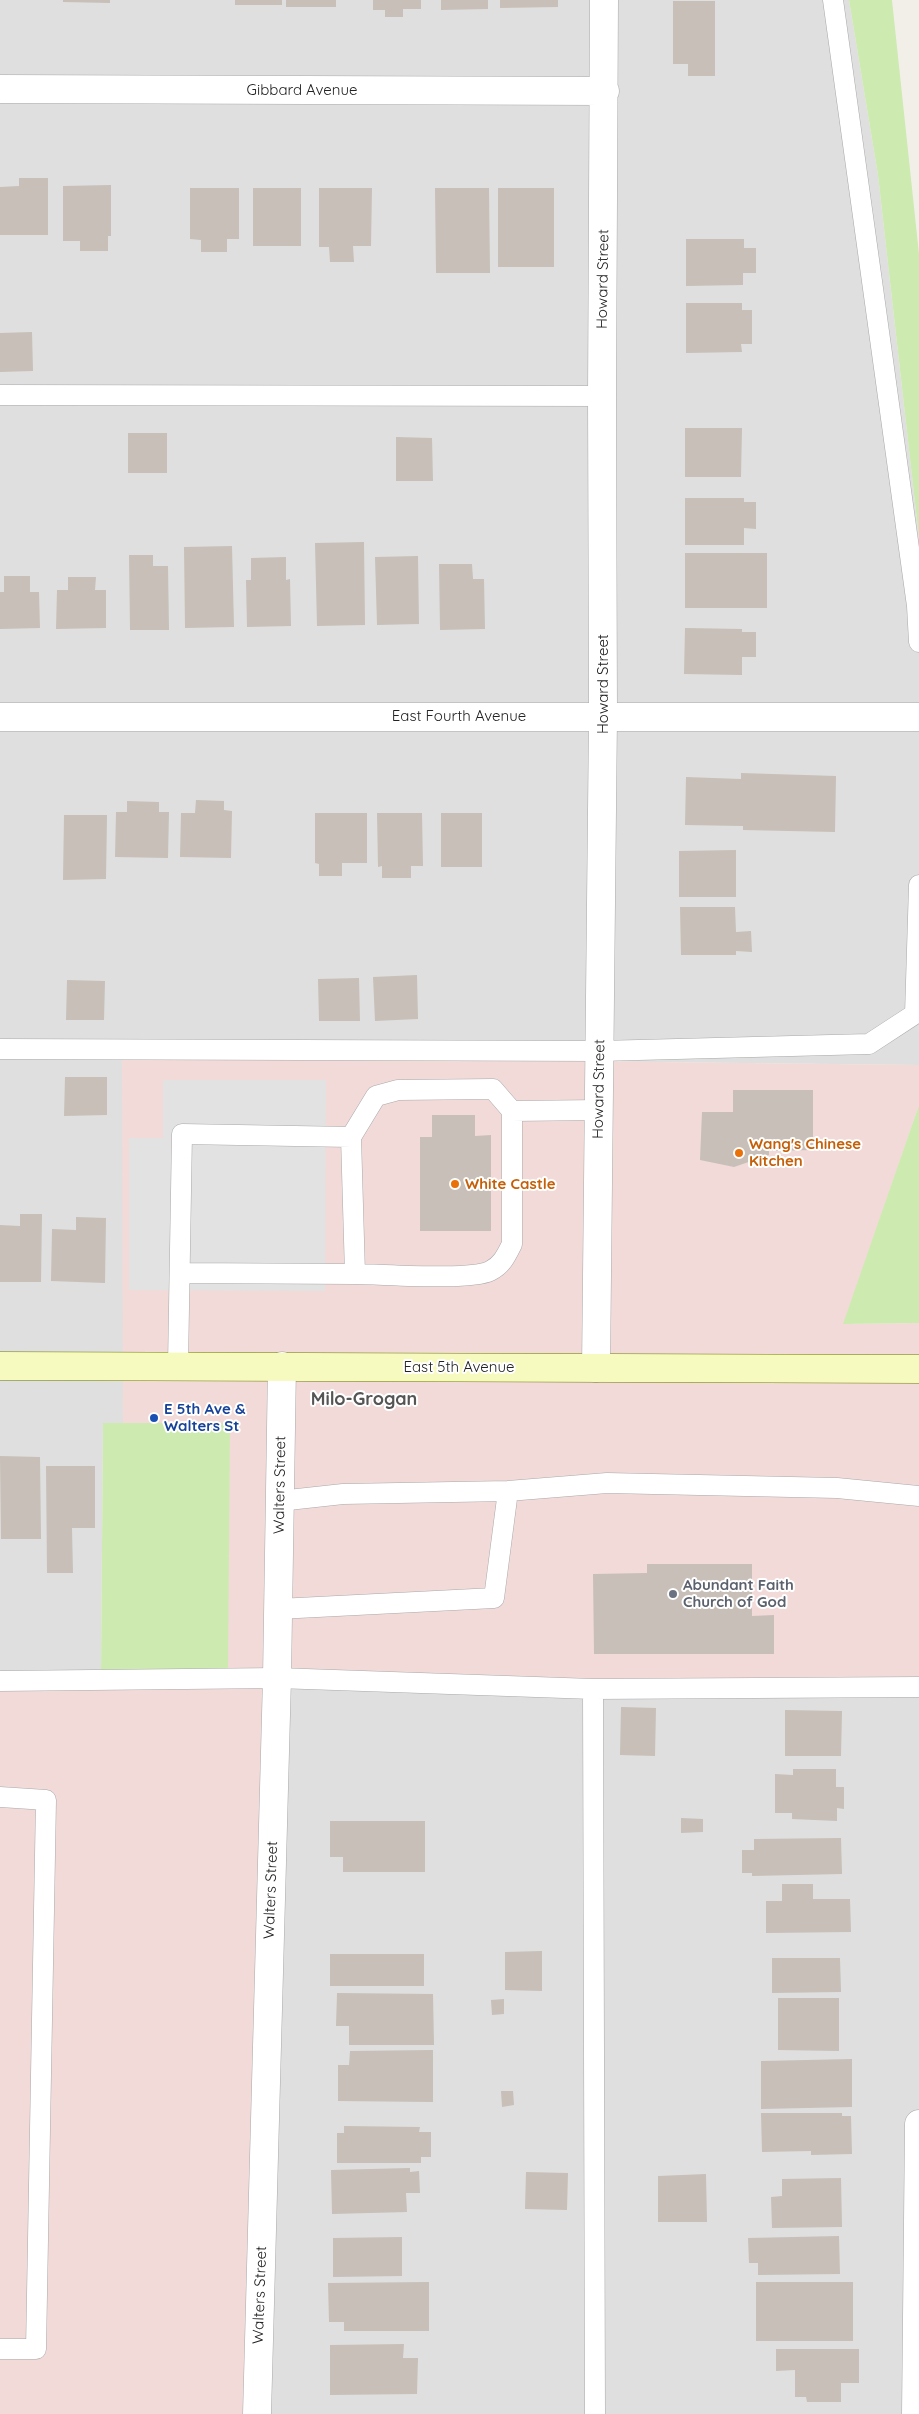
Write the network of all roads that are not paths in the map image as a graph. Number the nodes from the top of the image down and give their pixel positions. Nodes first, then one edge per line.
1 (604, 0) edge
2 (834, 0) edge
3 (0, 89) edge
4 (605, 92) junction
5 (0, 395) edge
6 (602, 396) junction
7 (919, 642) edge
8 (604, 717) junction
9 (919, 717) edge
10 (0, 718) edge
11 (919, 885) edge
12 (0, 1049) edge
13 (600, 1051) junction
14 (599, 1110) junction
15 (512, 1111) junction
16 (351, 1137) junction
17 (180, 1273) junction
18 (355, 1274) junction
19 (178, 1365) junction
20 (0, 1366) edge
21 (282, 1366) junction
22 (596, 1368) junction
23 (919, 1369) edge
24 (508, 1490) junction
25 (919, 1496) edge
26 (279, 1501) junction
27 (278, 1609) junction
28 (277, 1678) junction
29 (0, 1681) edge
30 (919, 1687) edge
31 (593, 1689) junction
32 (0, 1797) edge
33 (919, 2124) edge
34 (0, 2349) edge
35 (257, 2414) edge
36 (596, 2414) edge
37 (916, 2414) edge

1 - 4 street, Howard Street
2 - 7 lane
3 - 4 street, Gibbard Avenue
4 - 6 street, Howard Street
5 - 6 lane
6 - 8 street, Howard Street
8 - 9 street, East Fourth Avenue
8 - 10 street, East Fourth Avenue
8 - 13 street, Howard Street
11 - 13 lane
12 - 13 lane
13 - 14 street, Howard Street
14 - 15 lane
14 - 22 street, Howard Street
15 - 16 lane
15 - 18 lane
16 - 17 lane
16 - 18 lane
17 - 18 lane
17 - 19 lane
19 - 20 main road, East 5th Avenue
19 - 21 main road, East 5th Avenue
21 - 22 main road, East 5th Avenue
21 - 26 street, Walters Street
22 - 23 main road, East 5th Avenue
24 - 25 lane
24 - 26 lane
24 - 27 lane
26 - 27 street, Walters Street
27 - 28 street, Walters Street
28 - 29 lane
28 - 31 lane
28 - 35 street, Walters Street
30 - 31 lane
31 - 36 lane
32 - 34 lane
33 - 37 street

